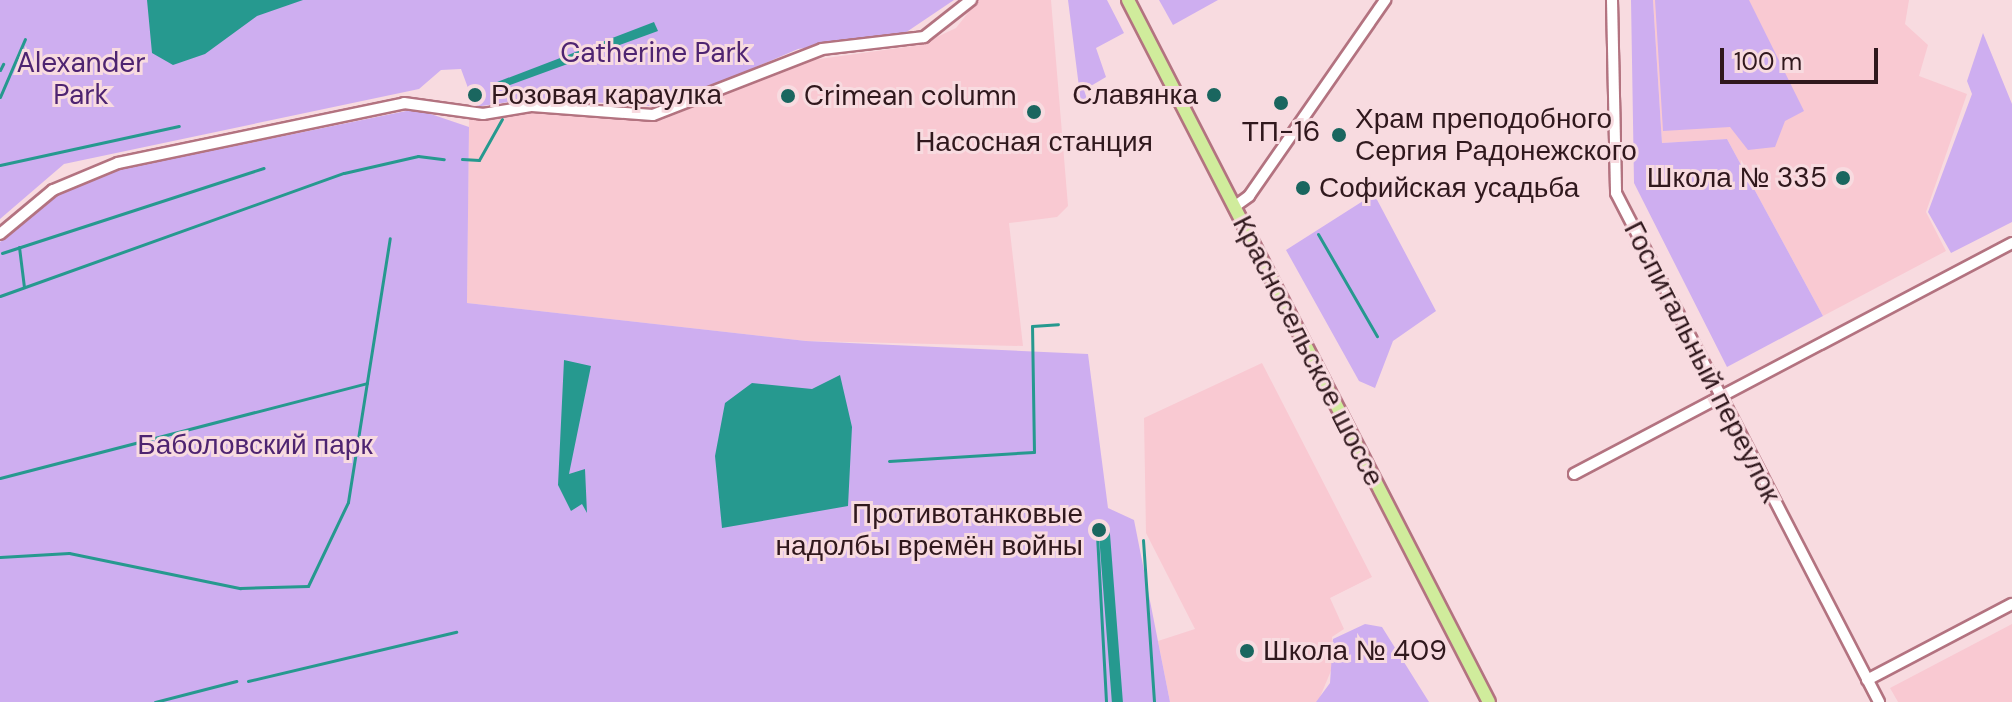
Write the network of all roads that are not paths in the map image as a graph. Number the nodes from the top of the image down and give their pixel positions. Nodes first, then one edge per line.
1 (971, 0) edge
2 (1128, 0) edge
3 (1385, 0) edge
4 (1612, 0) edge
5 (1234, 207) junction
6 (0, 234) edge
7 (2012, 243) edge
8 (1719, 395) junction
9 (1574, 474) dead end
10 (2012, 604) edge
11 (1867, 680) junction
12 (1489, 702) edge
13 (1879, 702) edge

1 - 6 street
2 - 5 main road, Красносельское шоссе
3 - 5 street
4 - 8 street, Госпитальный переулок
5 - 12 main road, Красносельское шоссе
7 - 8 street
8 - 9 street
8 - 11 street, Госпитальный переулок
10 - 11 street
11 - 13 street, Госпитальный переулок

